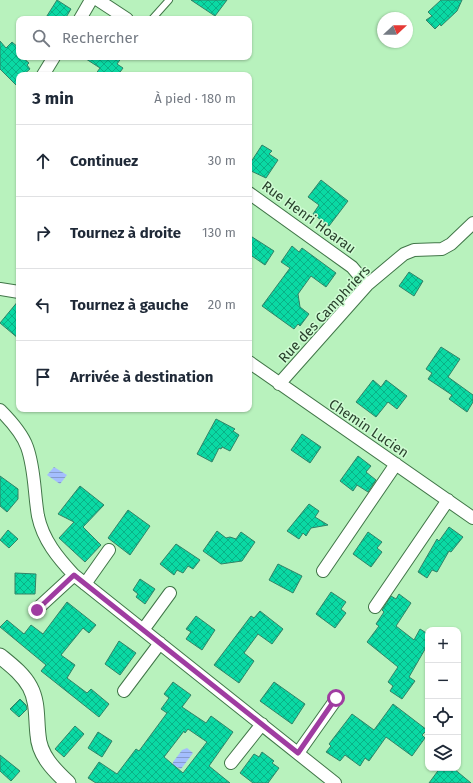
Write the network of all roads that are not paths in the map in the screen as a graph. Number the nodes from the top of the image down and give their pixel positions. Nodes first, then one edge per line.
1 (91, 0) edge
2 (98, 0) edge
3 (169, 0) edge
4 (82, 16) edge
5 (122, 16) edge
6 (155, 16) edge
7 (52, 60) edge
8 (45, 72) edge
9 (252, 195) edge
10 (473, 223) edge
11 (367, 285) junction
12 (0, 289) edge
13 (16, 292) edge
14 (252, 364) edge
15 (279, 384) junction
16 (0, 410) edge
17 (396, 464) junction
18 (448, 500) junction
19 (473, 518) edge
20 (109, 550) dead end
21 (323, 571) dead end
22 (74, 575) junction
23 (85, 584) junction
24 (170, 593) dead end
25 (375, 607) dead end
26 (37, 610) dead end
27 (143, 630) junction
28 (160, 643) junction
29 (0, 656) edge
30 (124, 691) dead end
31 (336, 698) dead end
32 (262, 724) junction
33 (298, 753) junction
34 (231, 763) dead end
35 (68, 783) edge
36 (335, 783) edge

1 - 4 street
2 - 5 street
3 - 6 lane
7 - 8 street
9 - 11 street, Rue Henri Hoarau
10 - 11 street, Rue des Camphriers
11 - 15 street, Rue des Camphriers
12 - 13 street
14 - 15 street, Chemin Lucien
15 - 17 street, Chemin Lucien
16 - 22 street
17 - 18 street, Chemin Lucien
17 - 21 street
18 - 19 street, Chemin Lucien
18 - 25 street
20 - 23 street
22 - 23 street
22 - 26 street
23 - 27 street
24 - 27 street
27 - 28 street
28 - 30 street
28 - 32 street
29 - 35 street
31 - 33 street
32 - 33 street
32 - 34 street
33 - 36 street

